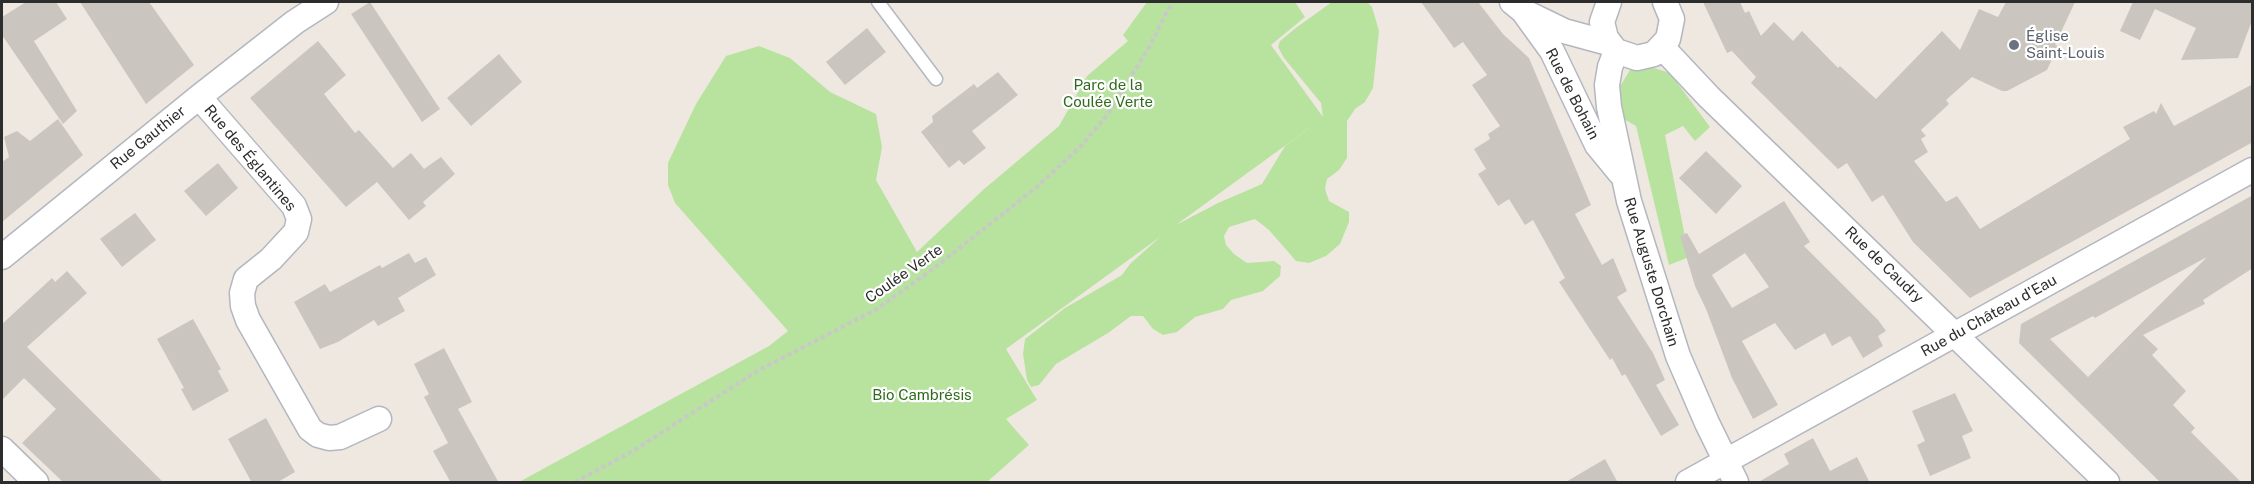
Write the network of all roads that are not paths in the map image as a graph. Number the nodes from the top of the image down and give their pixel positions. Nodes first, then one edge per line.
1 (326, 2) edge
2 (878, 2) edge
3 (1666, 2) edge
4 (1608, 3) edge
5 (1517, 6) edge
6 (1612, 47) junction
7 (1662, 47) junction
8 (936, 79) dead end
9 (198, 97) junction
10 (2253, 170) edge
11 (1623, 177) junction
12 (2, 254) edge
13 (1956, 335) junction
14 (379, 419) dead end
15 (2, 449) edge
16 (1731, 472) edge
17 (36, 483) edge
18 (1688, 483) edge
19 (2107, 483) edge

1 - 9 street, Rue Gauthier
2 - 8 lane
3 - 7 street
4 - 6 street
5 - 6 street, Rue de Bohain
5 - 11 street, Rue de Bohain
6 - 7 street, Rue de Bohain
6 - 11 street, Rue Auguste Dorchain
7 - 13 street, Rue de Caudry
9 - 12 street, Rue Gauthier
9 - 14 street, Rue des Églantines
10 - 13 street, Rue du Château d'Eau
11 - 16 street, Rue Auguste Dorchain
13 - 16 street, Rue du Château d'Eau
13 - 19 street, Rue de Caudry
15 - 17 street
16 - 18 street, Rue du Château d'Eau

